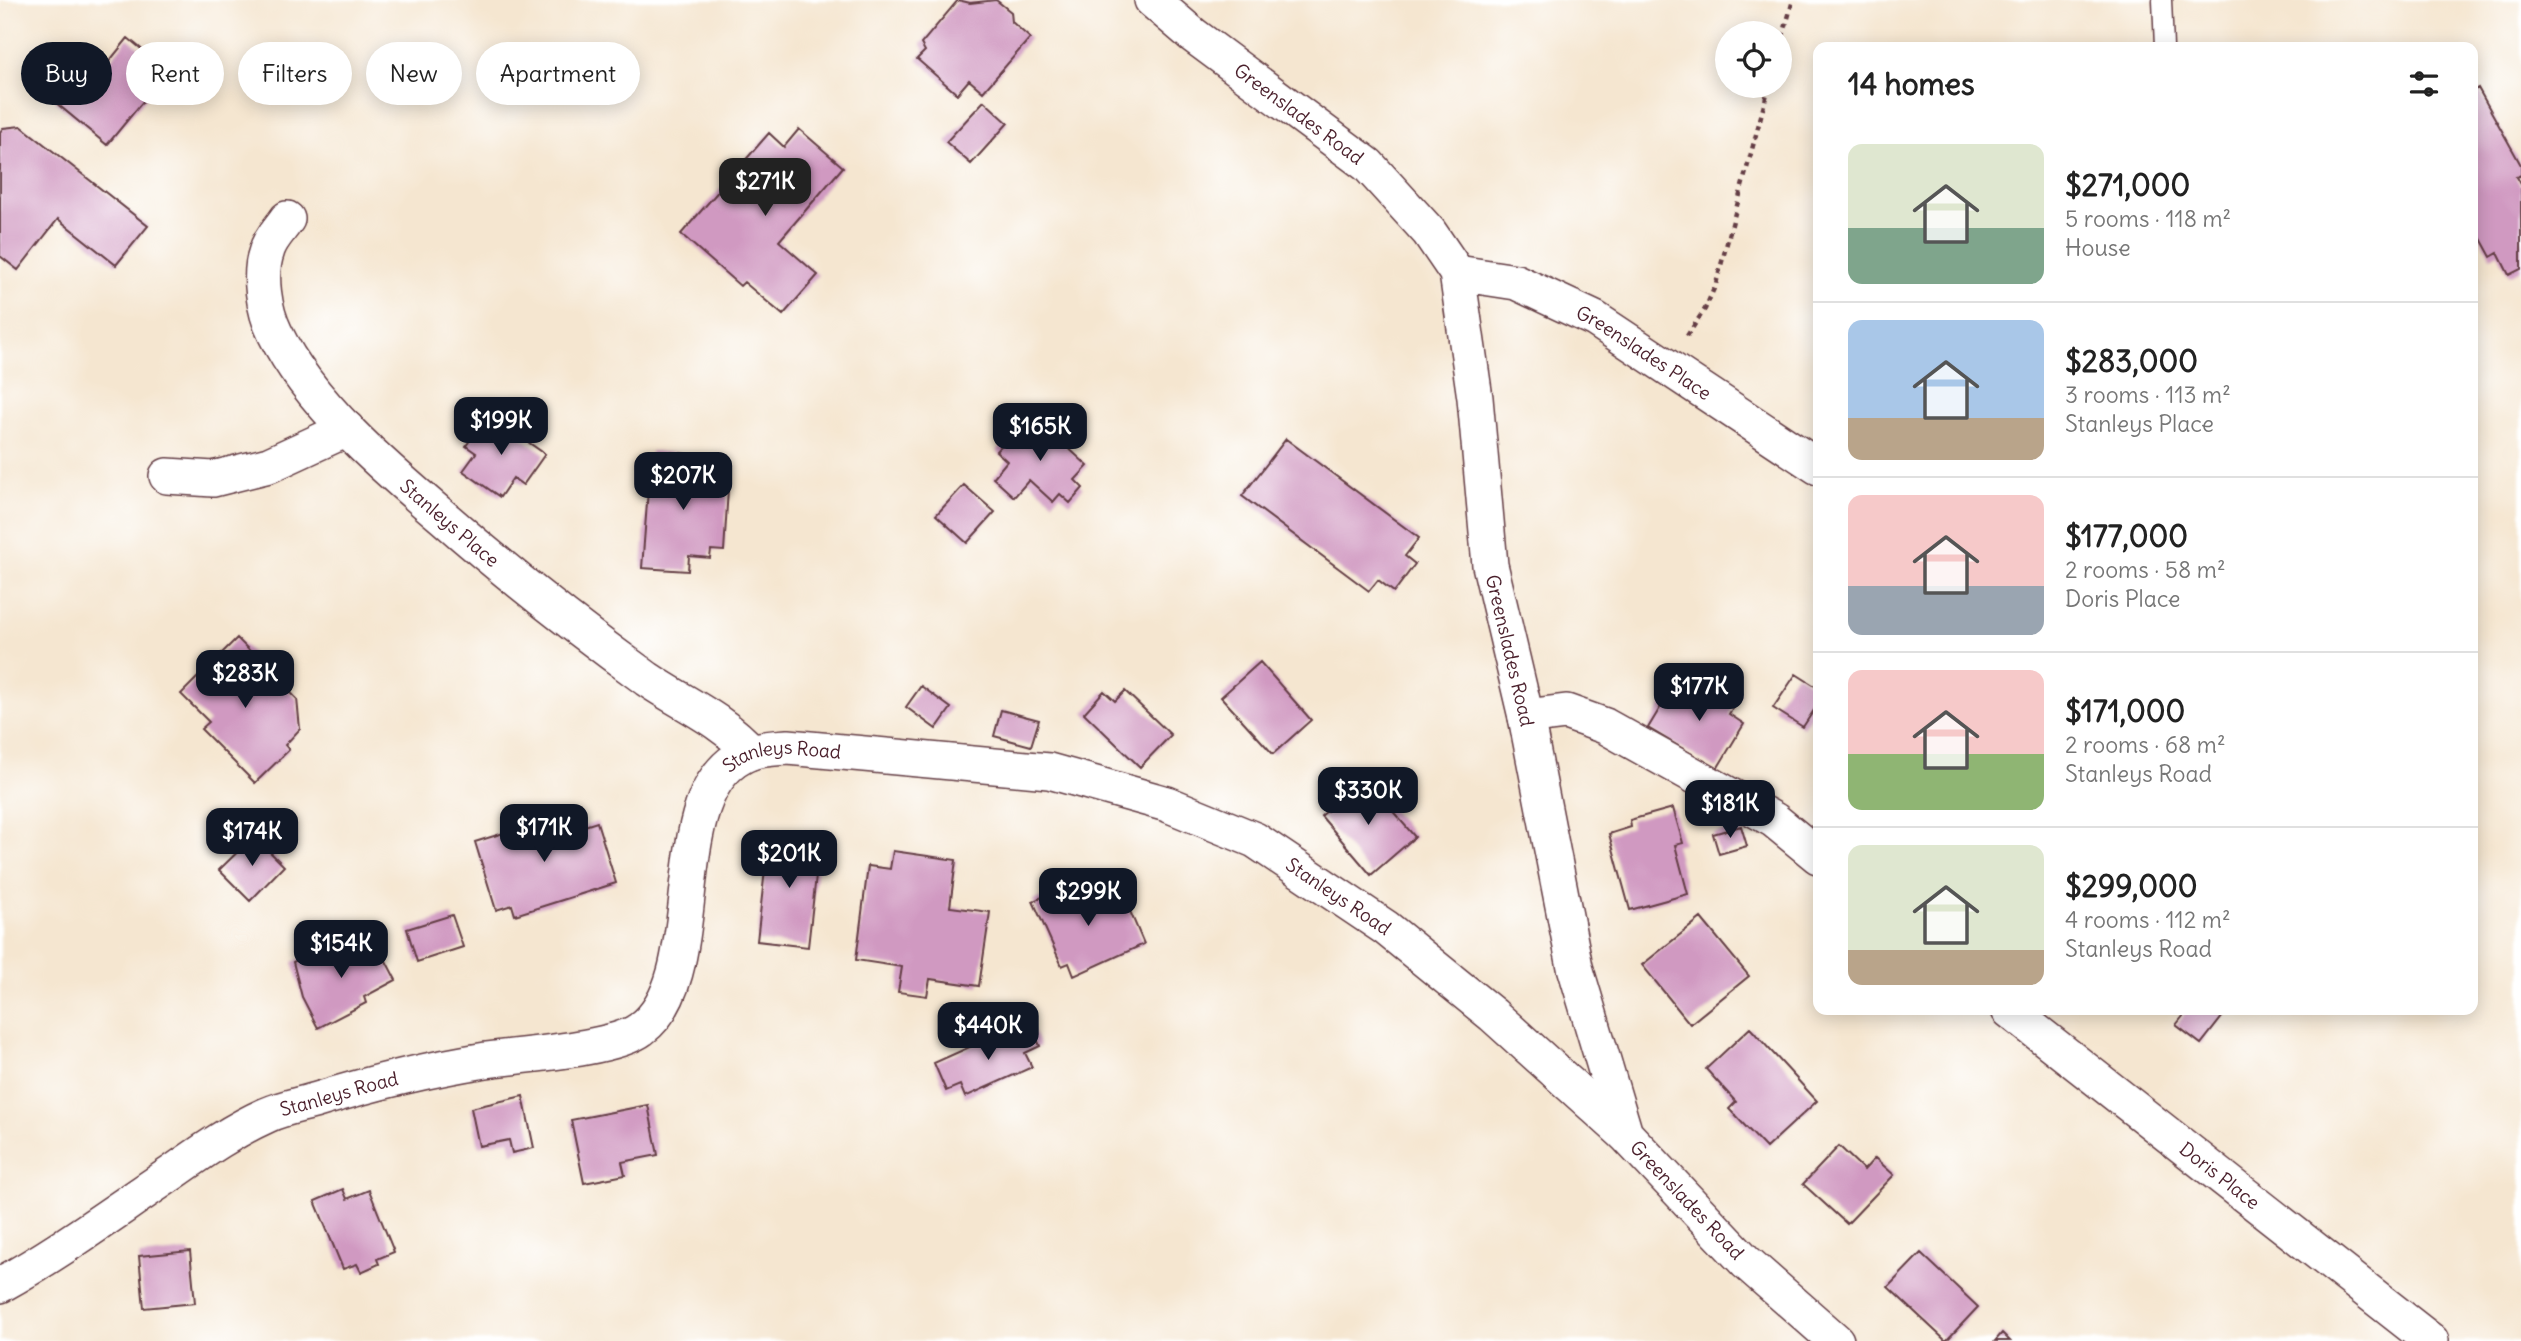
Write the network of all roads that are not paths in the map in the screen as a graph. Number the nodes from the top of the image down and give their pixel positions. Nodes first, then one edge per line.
1 (1152, 0) edge
2 (2162, 0) edge
3 (2165, 42) edge
4 (287, 219) dead end
5 (1457, 273) junction
6 (347, 429) junction
7 (1813, 464) edge
8 (167, 476) dead end
9 (1526, 717) junction
10 (751, 752) junction
11 (1813, 852) edge
12 (2015, 1015) edge
13 (1625, 1133) junction
14 (0, 1285) edge
15 (1836, 1341) edge
16 (2431, 1341) edge

1 - 5 street, Greenslades Road
2 - 3 lane
4 - 6 street, Stanleys Place
5 - 7 street, Greenslades Place
5 - 9 street, Greenslades Road
6 - 8 street
6 - 10 street, Stanleys Place
9 - 11 street
9 - 13 street, Greenslades Road
10 - 13 street, Stanleys Road
10 - 14 street, Stanleys Road
12 - 16 street, Doris Place
13 - 15 street, Greenslades Road

